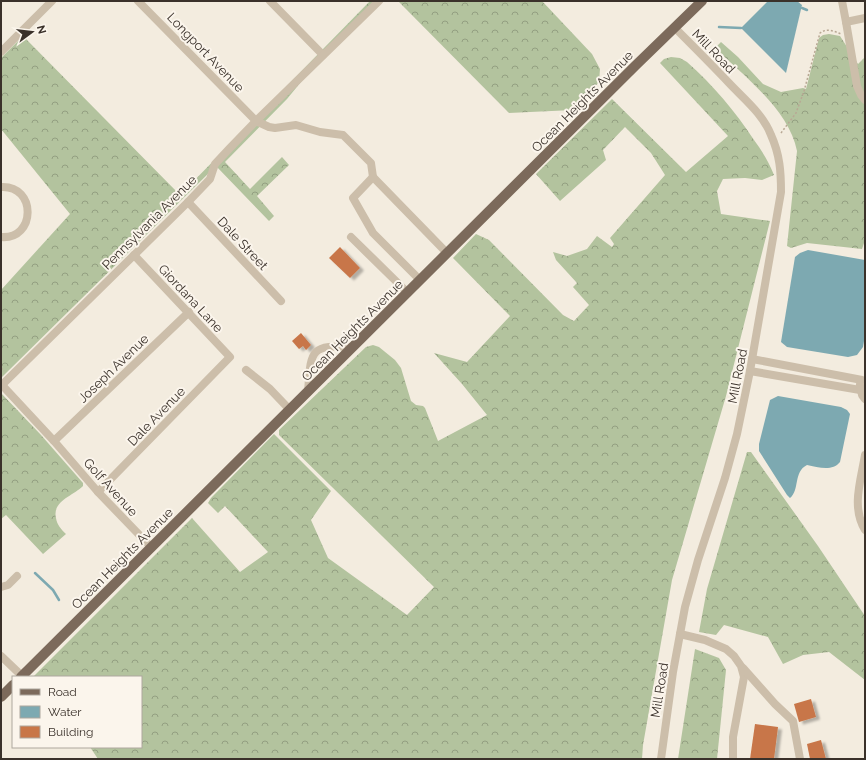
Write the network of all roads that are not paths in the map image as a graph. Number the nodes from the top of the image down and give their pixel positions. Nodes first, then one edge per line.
1 (52, 1) edge
2 (138, 1) edge
3 (270, 1) edge
4 (379, 1) edge
5 (702, 1) edge
6 (842, 1) edge
7 (865, 18) edge
8 (846, 22) junction
9 (675, 28) junction
10 (1, 52) edge
11 (323, 55) junction
12 (865, 100) edge
13 (256, 121) junction
14 (373, 177) junction
15 (1, 187) edge
16 (188, 202) junction
17 (1, 237) edge
18 (351, 237) dead end
19 (447, 253) junction
20 (134, 255) junction
21 (420, 280) junction
22 (408, 293) junction
23 (281, 301) dead end
24 (189, 312) junction
25 (353, 347) junction
26 (230, 357) joint
27 (752, 359) junction
28 (246, 370) dead end
29 (750, 371) junction
30 (863, 377) edge
31 (1, 385) edge
32 (860, 390) junction
33 (308, 392) junction
34 (865, 399) edge
35 (290, 410) junction
36 (54, 441) junction
37 (865, 455) edge
38 (98, 492) junction
39 (865, 530) edge
40 (151, 548) junction
41 (17, 576) dead end
42 (1, 587) edge
43 (680, 634) junction
44 (1, 656) edge
45 (741, 666) junction
46 (20, 676) edge
47 (22, 676) edge
48 (12, 686) edge
49 (1, 697) edge
50 (661, 759) edge
51 (733, 759) edge
52 (800, 759) edge

1 - 10 street
2 - 13 street, Longport Avenue
3 - 11 street
4 - 11 street, Pennsylvania Avenue
5 - 9 main road, Ocean Heights Avenue
6 - 8 street
7 - 8 street
8 - 12 street
9 - 19 main road, Ocean Heights Avenue
9 - 27 street, Mill Road
11 - 13 street, Pennsylvania Avenue
13 - 14 street
13 - 16 street, Pennsylvania Avenue
14 - 19 street
14 - 21 street
15 - 17 street
16 - 20 street, Pennsylvania Avenue
16 - 23 street, Dale Street
18 - 22 street
19 - 21 main road, Ocean Heights Avenue
20 - 24 street, Giordana Lane
20 - 31 street, Pennsylvania Avenue
21 - 22 main road, Ocean Heights Avenue
22 - 25 main road, Ocean Heights Avenue
24 - 26 street, Giordana Lane
24 - 36 street, Joseph Avenue
25 - 33 main road, Ocean Heights Avenue
25 - 33 street
26 - 38 street, Dale Avenue
27 - 29 street, Mill Road
27 - 30 street
28 - 35 street
29 - 32 street
29 - 43 street, Mill Road
30 - 32 street
31 - 36 street, Pennsylvania Avenue
32 - 34 street
33 - 35 main road, Ocean Heights Avenue
35 - 40 main road, Ocean Heights Avenue
36 - 38 street, Golf Avenue
37 - 39 street
38 - 40 street, Golf Avenue
40 - 47 main road, Ocean Heights Avenue
41 - 42 street
43 - 45 street
43 - 50 street, Mill Road
44 - 46 street
45 - 51 street
45 - 52 street
48 - 49 main road

